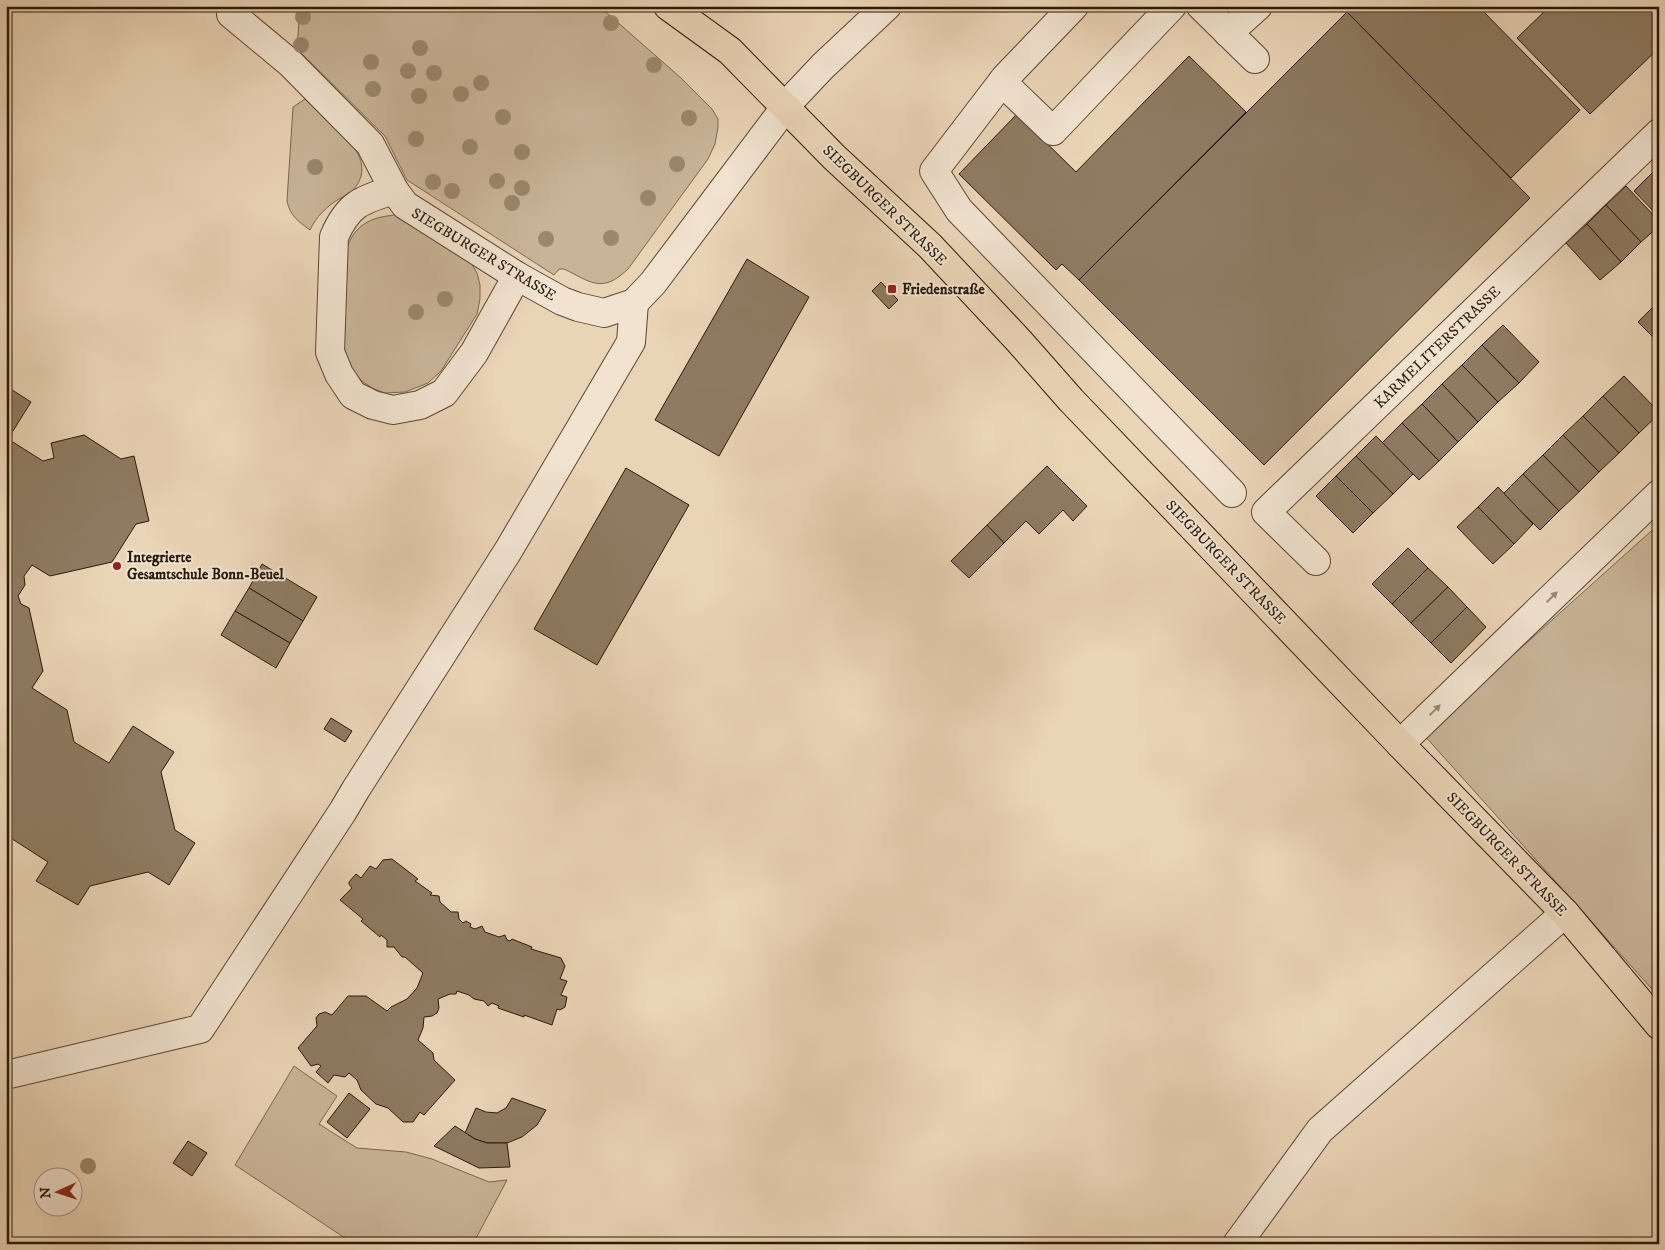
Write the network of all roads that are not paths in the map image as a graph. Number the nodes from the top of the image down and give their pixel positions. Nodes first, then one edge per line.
1 (668, 6) edge
2 (887, 6) edge
3 (1074, 6) edge
4 (1172, 6) edge
5 (1201, 6) edge
6 (1258, 6) edge
7 (231, 14) dead end
8 (1228, 33) junction
9 (1255, 60) dead end
10 (1002, 82) junction
11 (786, 107) junction
12 (1659, 134) edge
13 (394, 190) junction
14 (517, 276) junction
15 (634, 304) junction
16 (1232, 493) dead end
17 (1659, 494) edge
18 (1316, 561) dead end
19 (1400, 744) junction
20 (1565, 913) junction
21 (1659, 1025) edge
22 (6, 1075) edge
23 (1237, 1244) edge

1 - 11 main road, SIEGBURGER STRASSE
2 - 11 street
3 - 10 street
4 - 10 street
5 - 8 street
6 - 8 street
7 - 13 street, SIEGBURGER STRASSE
8 - 9 street
10 - 16 street
11 - 15 street
11 - 19 main road, SIEGBURGER STRASSE
12 - 18 street, KARMELITERSTRASSE
13 - 14 street, SIEGBURGER STRASSE
13 - 14 street
14 - 15 street, SIEGBURGER STRASSE
15 - 22 street
19 -> 17 street
19 - 20 main road, SIEGBURGER STRASSE
20 - 21 main road, SIEGBURGER STRASSE
20 - 23 street

